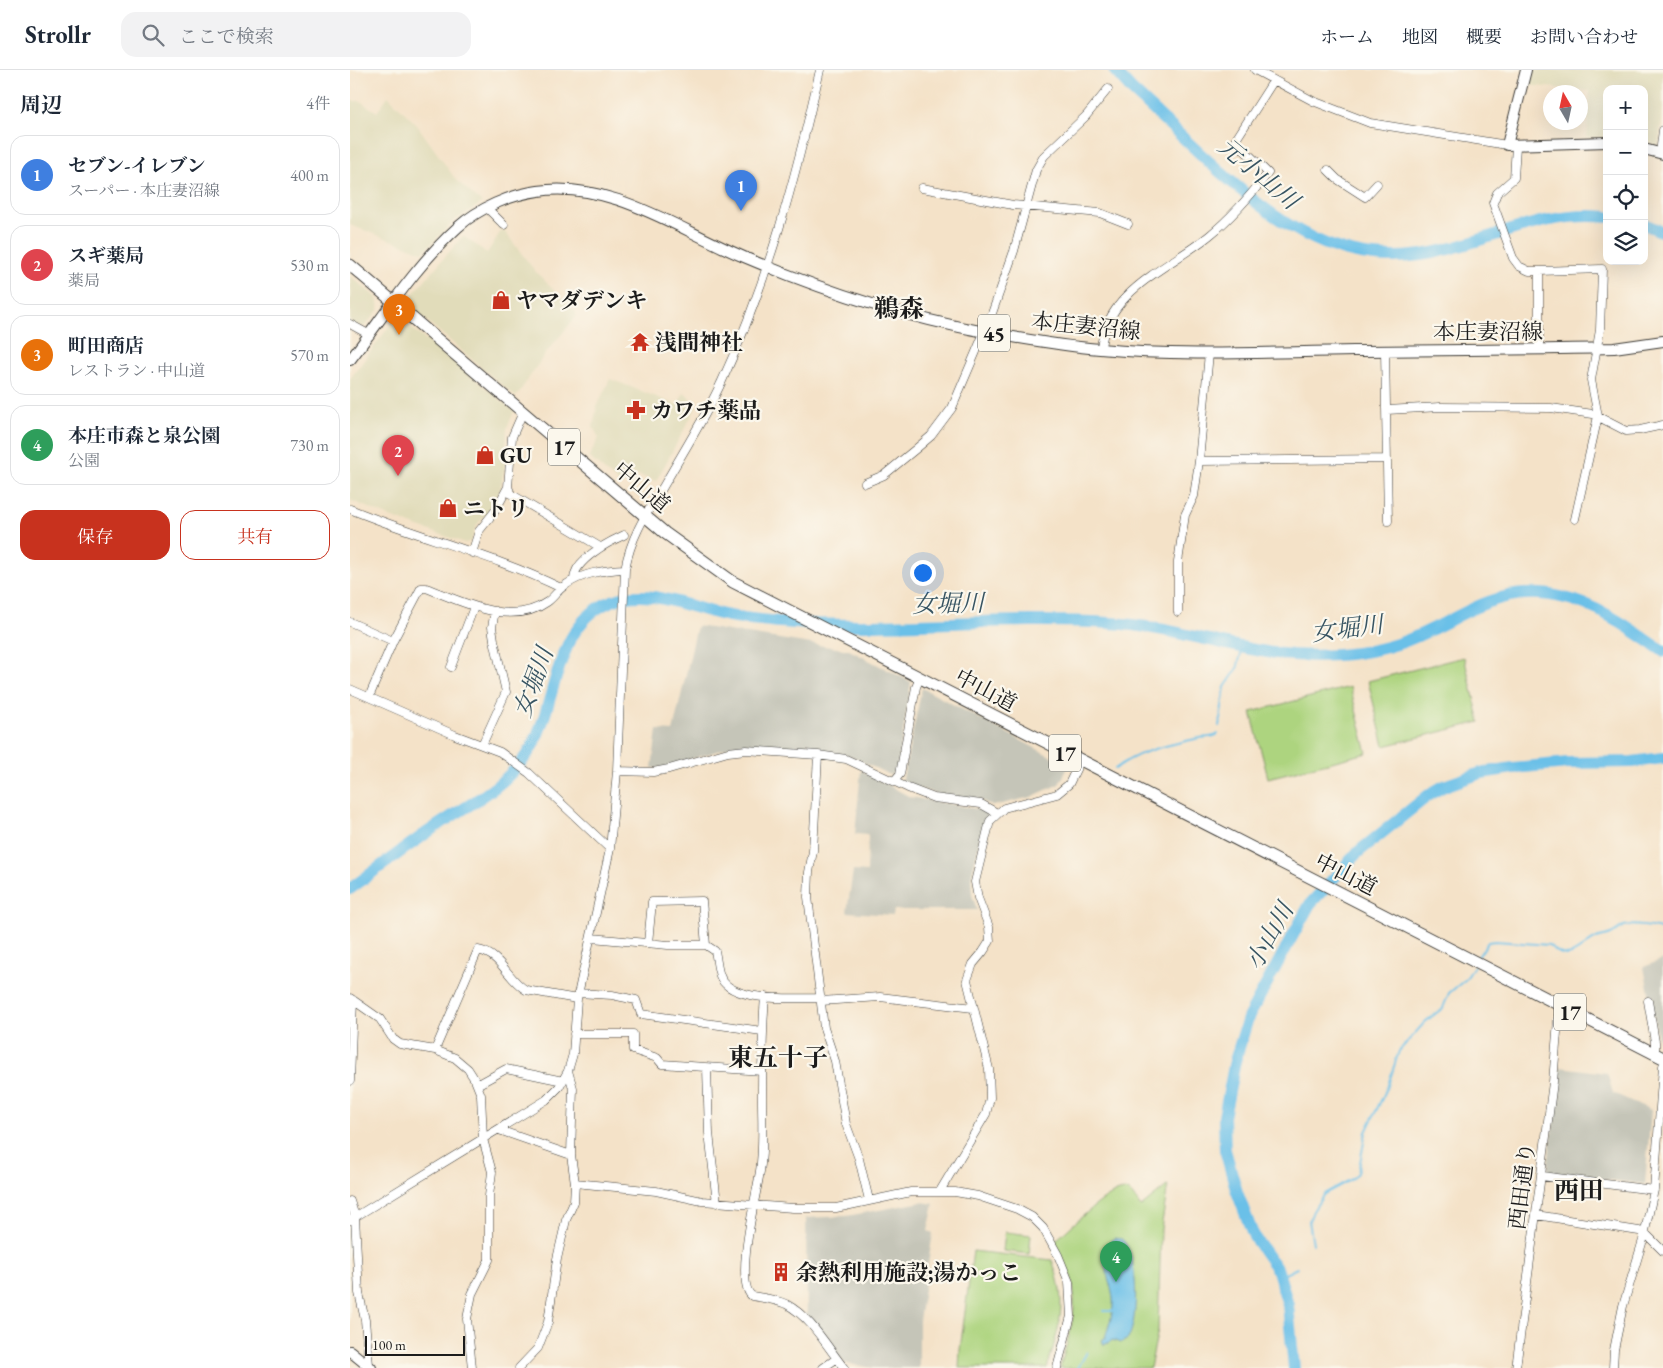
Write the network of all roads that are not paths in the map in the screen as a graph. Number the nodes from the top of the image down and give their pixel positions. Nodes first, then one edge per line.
1 (820, 70) edge
2 (1255, 70) edge
3 (1526, 70) edge
4 (1274, 80) junction
5 (1108, 89) dead end
6 (1663, 130) edge
7 (1603, 142) edge
8 (1512, 145) junction
9 (1648, 150) edge
10 (1661, 154) edge
11 (1328, 170) dead end
12 (1377, 184) dead end
13 (922, 188) dead end
14 (1025, 207) junction
15 (487, 208) junction
16 (1128, 224) dead end
17 (504, 225) dead end
18 (350, 265) edge
19 (768, 266) junction
20 (1539, 271) junction
21 (394, 303) junction
22 (350, 324) edge
23 (984, 332) junction
24 (370, 334) junction
25 (1663, 341) edge
26 (1597, 348) junction
27 (1101, 349) junction
28 (1539, 349) junction
29 (1385, 350) junction
30 (1209, 353) junction
31 (350, 360) edge
32 (1387, 410) junction
33 (523, 412) junction
34 (1598, 416) junction
35 (1663, 425) edge
36 (1387, 459) junction
37 (1199, 461) junction
38 (864, 482) dead end
39 (508, 487) junction
40 (350, 508) edge
41 (645, 516) junction
42 (1575, 519) dead end
43 (1388, 521) dead end
44 (624, 535) dead end
45 (600, 547) junction
46 (472, 553) junction
47 (625, 569) junction
48 (574, 579) junction
49 (561, 588) junction
50 (474, 607) junction
51 (495, 611) junction
52 (1178, 612) dead end
53 (350, 622) edge
54 (393, 641) junction
55 (451, 667) dead end
56 (920, 678) junction
57 (350, 689) edge
58 (369, 697) junction
59 (482, 745) junction
60 (818, 755) junction
61 (1080, 761) junction
62 (616, 771) junction
63 (894, 781) junction
64 (997, 813) junction
65 (610, 849) junction
66 (592, 938) junction
67 (648, 943) junction
68 (706, 945) junction
69 (578, 996) junction
70 (765, 997) junction
71 (351, 999) edge
72 (821, 1000) junction
73 (1648, 1001) dead end
74 (973, 1008) junction
75 (1562, 1008) junction
76 (762, 1031) junction
77 (574, 1034) junction
78 (436, 1050) junction
79 (1659, 1056) edge
80 (1663, 1066) edge
81 (707, 1068) junction
82 (568, 1071) junction
83 (762, 1071) junction
84 (350, 1081) edge
85 (563, 1081) junction
86 (477, 1085) junction
87 (499, 1130) junction
88 (483, 1139) junction
89 (571, 1155) junction
90 (1541, 1176) junction
91 (575, 1183) junction
92 (1654, 1190) junction
93 (940, 1191) junction
94 (869, 1200) junction
95 (350, 1201) edge
96 (717, 1203) junction
97 (752, 1205) junction
98 (1536, 1215) junction
99 (352, 1218) edge
100 (1645, 1233) junction
101 (1663, 1252) edge
102 (350, 1351) edge
103 (836, 1359) junction
104 (370, 1366) edge
105 (472, 1368) edge
106 (519, 1368) edge
107 (823, 1368) edge
108 (844, 1368) edge
109 (1057, 1368) edge
110 (1516, 1368) edge
111 (1613, 1368) edge

1 - 19 street
2 - 4 street
3 - 8 main road
4 - 8 street
4 - 27 street
5 - 14 street
6 - 10 street
7 - 8 main road
8 - 20 street
9 - 10 main road
11 - 12 street
13 - 14 street
14 - 16 street
14 - 23 street
15 - 17 street
15 - 19 main road, 本庄妻沼線 / 45
15 - 21 main road, 本庄妻沼線 / 45
18 - 21 highway, 中山道 / 17
19 - 23 main road, 本庄妻沼線 / 45
19 - 41 street
20 - 26 street
20 - 28 street
21 - 24 main road, 本庄妻沼線
21 - 33 highway, 中山道 / 17
22 - 24 street
23 - 27 main road, 本庄妻沼線 / 45
23 - 38 street
24 - 31 main road, 本庄妻沼線
25 - 26 main road, 本庄妻沼線 / 45
26 - 28 main road, 本庄妻沼線 / 45
26 - 34 street
27 - 30 main road, 本庄妻沼線 / 45
28 - 29 main road, 本庄妻沼線 / 45
29 - 30 main road, 本庄妻沼線 / 45
29 - 32 street
30 - 37 street
32 - 34 street
32 - 36 street
33 - 39 street
33 - 41 highway, 中山道 / 17
34 - 35 street
34 - 42 street
36 - 37 street
36 - 43 street
37 - 52 street
39 - 45 street
39 - 46 street
40 - 46 street
41 - 47 street
41 - 56 highway, 中山道 / 17
44 - 45 street
45 - 48 street
46 - 49 street
47 - 48 street
47 - 62 street
48 - 49 street
49 - 51 street
50 - 51 street
50 - 54 street
50 - 55 street
51 - 59 street
53 - 54 street
54 - 58 street
56 - 61 highway, 中山道 / 17
56 - 63 street
57 - 58 street
58 - 59 street
59 - 65 street
60 - 62 street
60 - 63 street
60 - 72 street
61 - 64 street
61 - 75 highway, 中山道 / 17
62 - 65 street
63 - 64 street
64 - 74 street
65 - 66 street
66 - 67 street
66 - 69 street
67 - 68 street
67 - 68 street
68 - 70 street
69 - 76 street
69 - 77 street
69 - 78 street
70 - 72 street
70 - 76 street
71 - 78 street
71 - 84 street
72 - 74 street
72 - 94 street
73 - 79 street
74 - 93 street
75 - 79 highway, 中山道 / 17
75 - 90 street, 西田通り
76 - 83 street
77 - 81 street
77 - 82 street
78 - 86 street
80 - 92 street
81 - 83 street
81 - 96 street
82 - 85 street
82 - 89 street
83 - 97 street
85 - 86 street
85 - 87 street
86 - 88 street
87 - 88 street
87 - 89 street
88 - 99 street
88 - 105 street
89 - 91 street
90 - 92 street
90 - 98 street, 西田通り
91 - 96 street
91 - 106 street
92 - 100 street
93 - 94 street
93 - 109 street
94 - 97 street
95 - 99 street
96 - 97 street
97 - 103 street
98 - 100 street
98 - 110 street, 西田通り
99 - 104 street
100 - 101 street
100 - 111 street
102 - 104 main road
103 - 107 street
103 - 108 street

